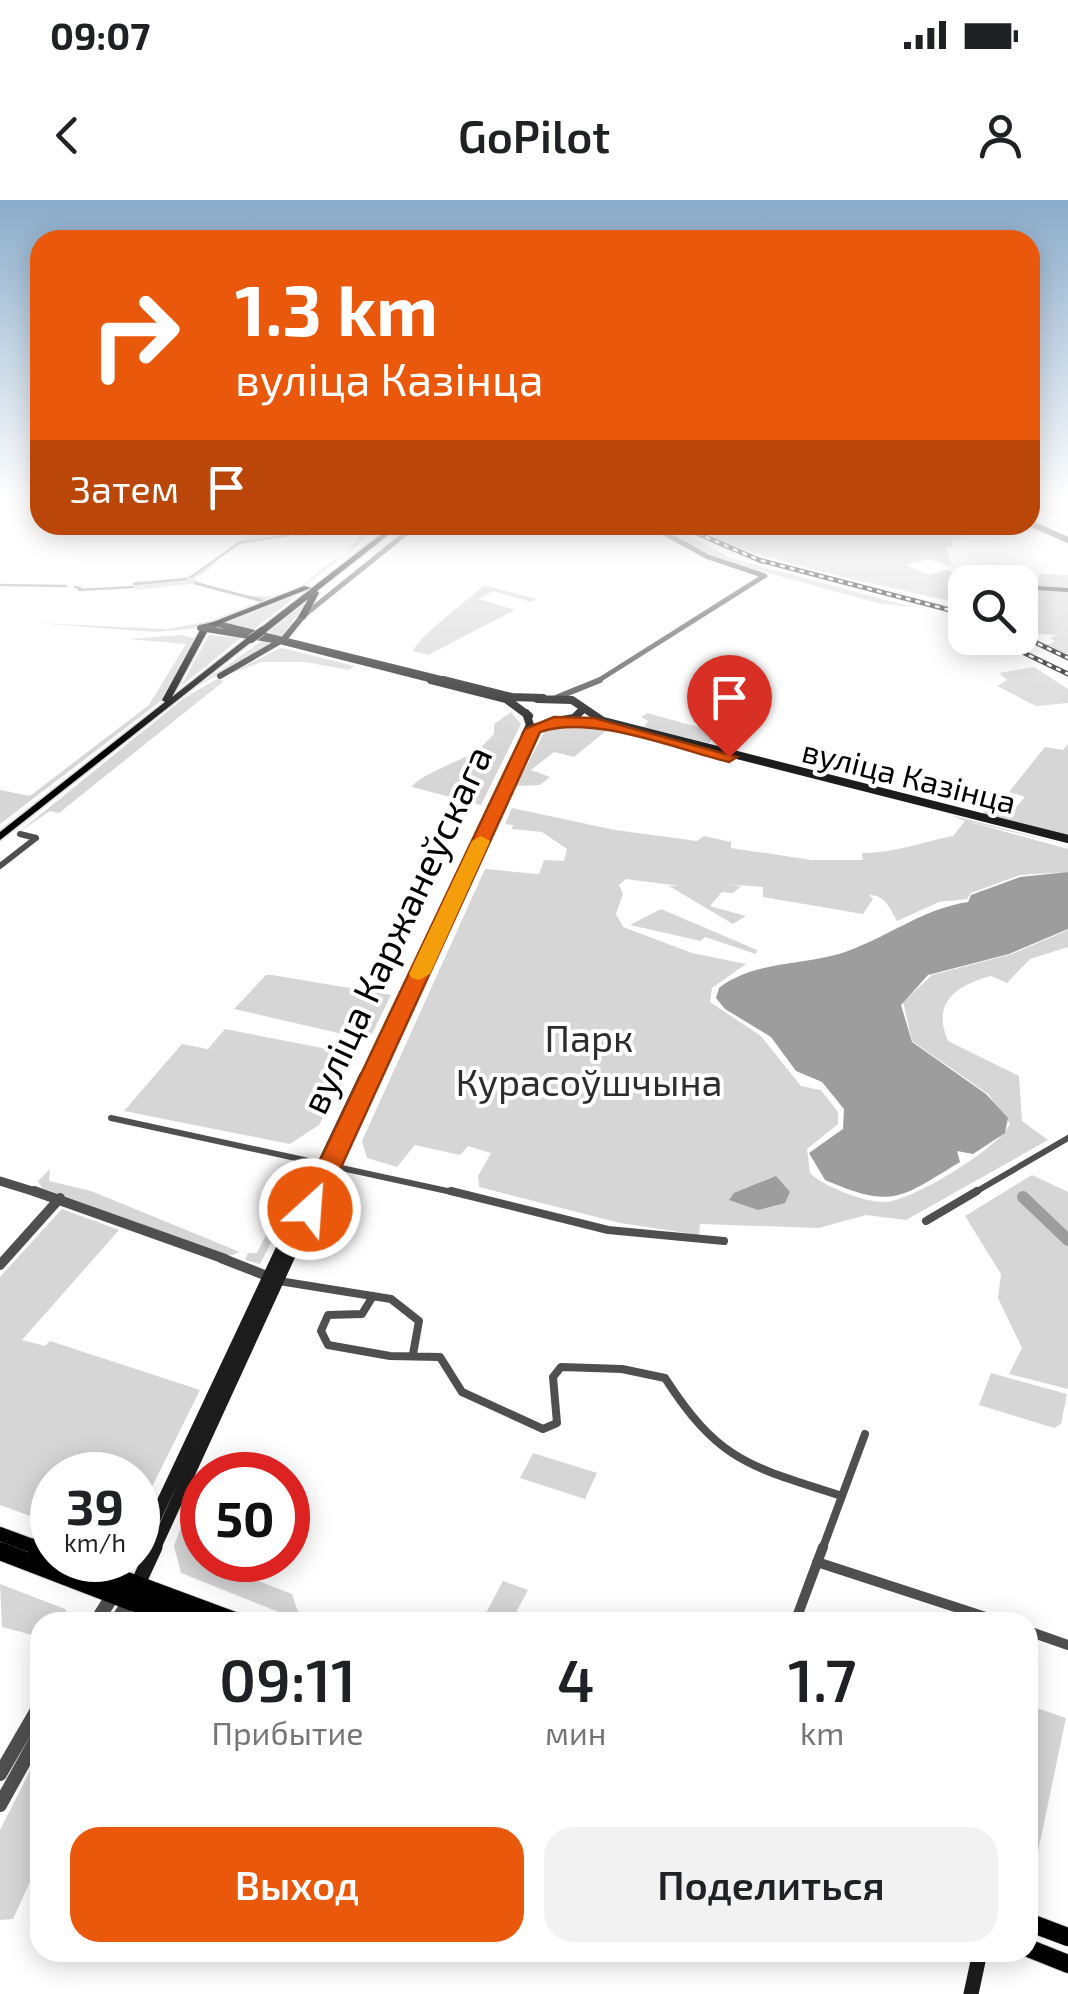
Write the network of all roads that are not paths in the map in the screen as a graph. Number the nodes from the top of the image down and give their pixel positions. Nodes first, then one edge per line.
1 (345, 584) edge
2 (755, 584) edge
3 (755, 584) edge
4 (317, 585) joint
5 (1038, 588) edge
6 (1068, 590) edge
7 (305, 598) junction
8 (322, 603) junction
9 (302, 617) junction
10 (218, 628) junction
11 (203, 632) joint
12 (284, 642) junction
13 (220, 676) joint
14 (558, 697) junction
15 (543, 698) junction
16 (168, 702) junction
17 (581, 706) junction
18 (525, 713) junction
19 (558, 722) junction
20 (859, 788) junction
21 (494, 807) junction
22 (11, 826) edge
23 (0, 838) edge
24 (1065, 840) edge
25 (0, 866) edge
26 (111, 1118) dead end
27 (1068, 1138) edge
28 (328, 1162) junction
29 (0, 1181) edge
30 (60, 1198) junction
31 (926, 1220) dead end
32 (724, 1241) dead end
33 (0, 1265) edge
34 (274, 1279) junction
35 (373, 1296) junction
36 (413, 1354) junction
37 (865, 1434) dead end
38 (842, 1496) junction
39 (160, 1509) edge
40 (160, 1519) edge
41 (0, 1534) edge
42 (30, 1545) edge
43 (0, 1552) edge
44 (817, 1562) junction
45 (130, 1582) joint
46 (121, 1598) junction
47 (106, 1612) edge
48 (118, 1612) edge
49 (158, 1612) edge
50 (210, 1612) edge
51 (799, 1612) edge
52 (970, 1612) edge
53 (1038, 1634) edge
54 (1068, 1644) edge
55 (30, 1727) edge
56 (30, 1744) edge
57 (15, 1761) junction
58 (0, 1774) edge
59 (0, 1805) edge
60 (1038, 1926) edge
61 (1068, 1937) edge
62 (1038, 1952) edge
63 (978, 1962) edge
64 (1068, 1964) edge
65 (971, 1994) edge

1 - 8 street
2 - 14 street
3 - 17 street
4 - 7 highway
4 - 10 highway
5 - 6 street
7 - 8 highway
7 - 9 highway
7 - 16 highway
8 - 9 street
9 - 12 main road
10 - 11 main road
10 - 12 main road
11 - 16 highway
12 - 13 main road
12 - 15 main road
12 - 18 main road
13 - 16 highway
14 - 15 main road
14 - 17 main road, вуліца Казінца
15 - 18 main road
16 - 22 highway
17 - 19 main road, вуліца Каржанеўскага
17 - 20 main road, вуліца Казінца
18 - 19 main road, вуліца Казінца
18 - 21 main road, вуліца Каржанеўскага
19 - 20 main road, вуліца Казінца
19 - 21 main road, вуліца Каржанеўскага
20 - 24 main road, вуліца Казінца
21 - 28 main road, вуліца Каржанеўскага
22 - 23 highway
22 - 25 street
26 - 28 street
27 - 31 street
28 - 32 street
28 - 34 main road, вуліца Каржанеўскага
29 - 30 street
30 - 33 street
30 - 34 street
34 - 35 street
34 - 39 main road, вуліца Каржанеўскага
34 - 40 main road, вуліца Каржанеўскага
35 - 36 street
35 - 36 street
36 - 38 street
37 - 38 street
38 - 44 street
41 - 42 main road
43 - 46 main road
44 - 51 street
44 - 52 street
45 - 46 main road, вуліца Каржанеўскага
45 - 50 main road
46 - 47 street
46 - 48 street
46 - 49 main road
53 - 54 street
55 - 57 street
56 - 57 street
57 - 58 street
57 - 59 street
60 - 61 main road
62 - 64 main road
63 - 65 main road

